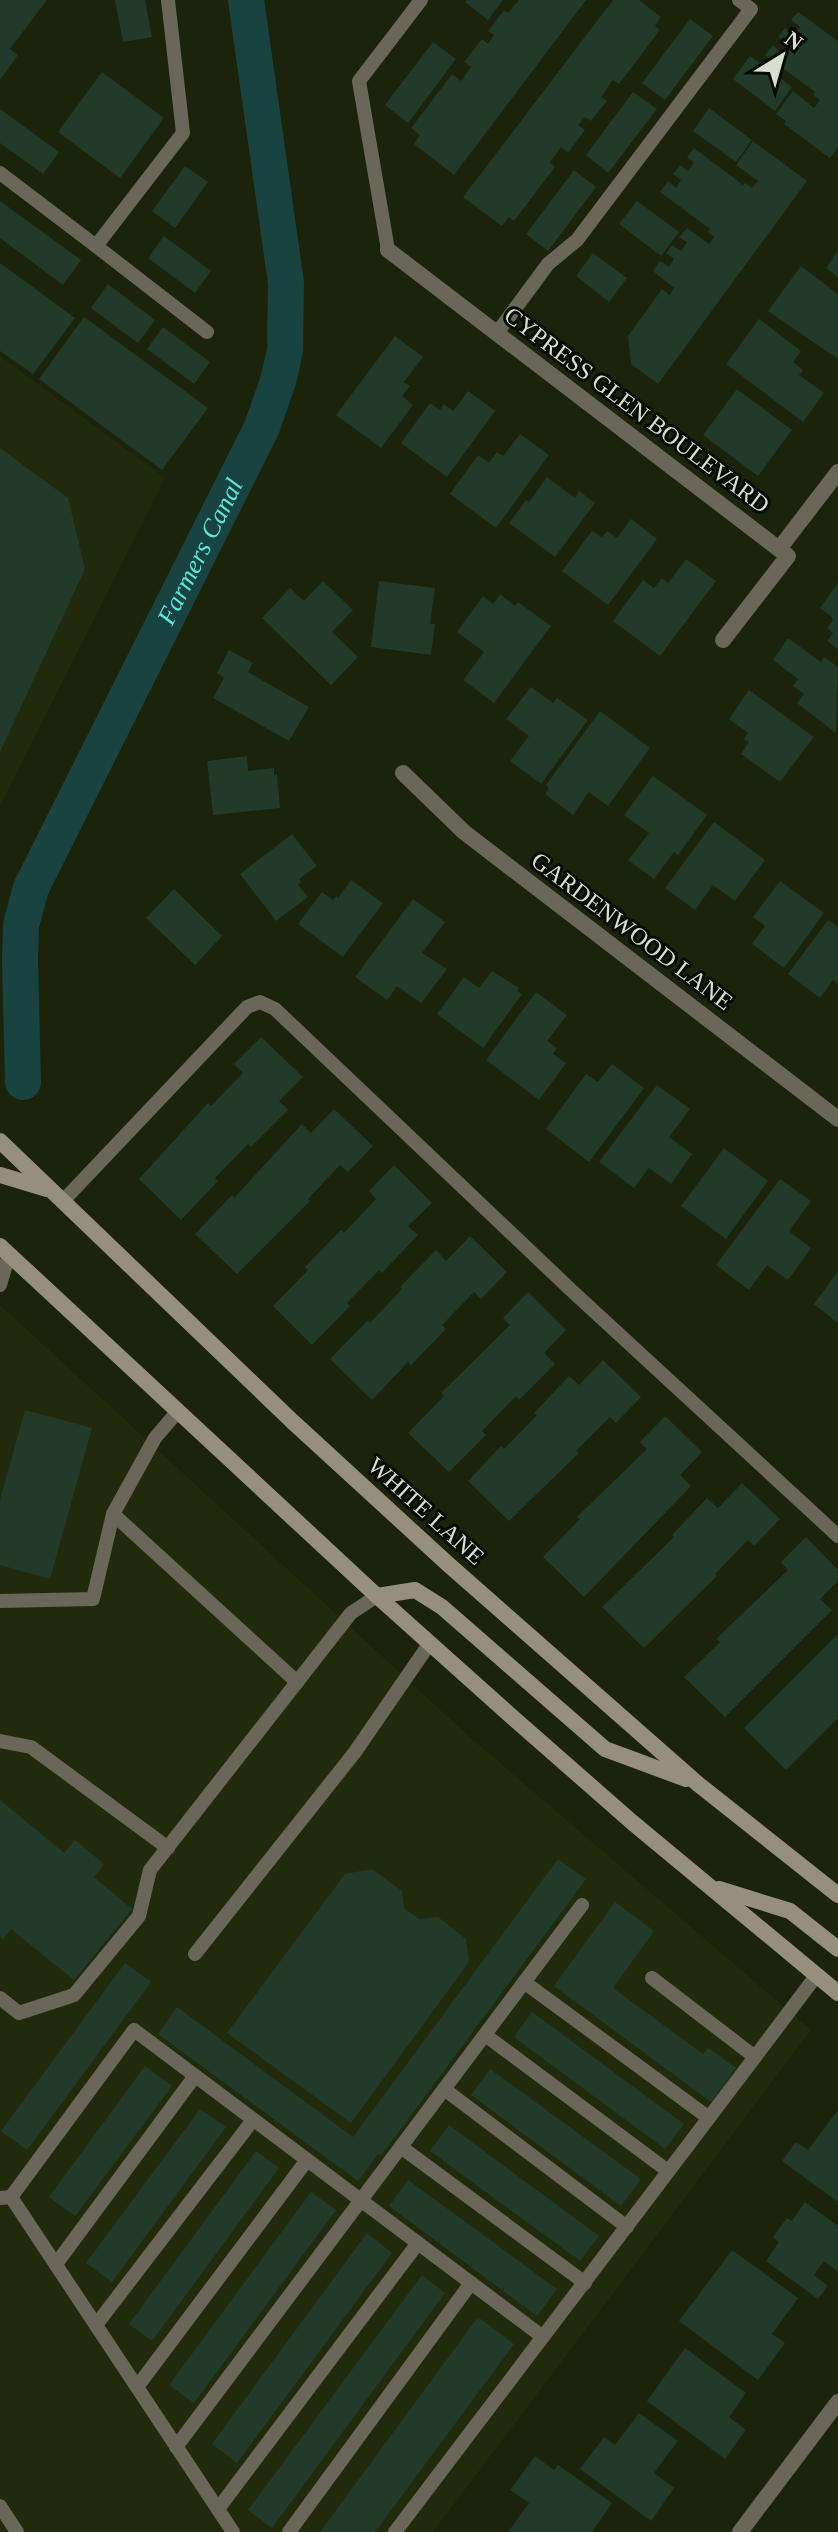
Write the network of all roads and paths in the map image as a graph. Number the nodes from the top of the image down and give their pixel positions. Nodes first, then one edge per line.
1 (168, 0) edge
2 (421, 0) edge
3 (749, 3) edge
4 (0, 173) edge
5 (96, 246) junction
6 (388, 250) joint
7 (207, 332) dead end
8 (497, 333) junction
9 (838, 472) edge
10 (779, 549) junction
11 (723, 640) dead end
12 (403, 773) dead end
13 (838, 1119) edge
14 (0, 1141) edge
15 (0, 1175) edge
16 (58, 1196) junction
17 (4, 1250) edge
18 (0, 1285) edge
19 (178, 1411) junction
20 (113, 1514) junction
21 (838, 1536) edge
22 (377, 1596) junction
23 (0, 1601) edge
24 (430, 1643) junction
25 (297, 1682) junction
26 (0, 1741) edge
27 (698, 1784) junction
28 (168, 1848) junction
29 (710, 1886) junction
30 (838, 1895) edge
31 (582, 1905) dead end
32 (838, 1949) edge
33 (195, 1954) dead end
34 (816, 1976) junction
35 (652, 1978) dead end
36 (524, 1982) junction
37 (838, 1993) edge
38 (0, 1998) edge
39 (485, 2035) junction
40 (755, 2057) junction
41 (195, 2076) junction
42 (444, 2089) junction
43 (709, 2118) junction
44 (253, 2120) junction
45 (401, 2147) junction
46 (307, 2160) junction
47 (668, 2171) junction
48 (5, 2197) edge
49 (361, 2200) junction
50 (627, 2227) junction
51 (418, 2243) junction
52 (56, 2264) junction
53 (471, 2283) junction
54 (585, 2283) junction
55 (96, 2325) junction
56 (543, 2337) junction
57 (137, 2387) junction
58 (838, 2402) edge
59 (176, 2447) junction
60 (0, 2506) edge
61 (218, 2509) junction
62 (17, 2532) edge
63 (233, 2532) edge
64 (289, 2532) edge
65 (395, 2532) edge
66 (740, 2532) edge

1 - 5 lane
2 - 6 lane
3 - 8 lane
4 - 5 lane
5 - 7 lane
6 - 8 street, CYPRESS GLEN BOULEVARD
8 - 10 street, CYPRESS GLEN BOULEVARD
9 - 10 street, CYPRESS GLEN BOULEVARD
10 - 11 street
12 - 13 street, GARDENWOOD LANE
14 - 16 main road, WHITE LANE
15 - 16 main road
16 - 21 lane
16 - 27 main road, WHITE LANE
17 - 18 lane
17 - 19 main road
19 - 20 lane
19 - 22 main road
20 - 23 lane
20 - 25 lane
22 - 24 main road
22 - 25 lane
22 - 27 main road
24 - 29 main road
24 - 33 lane
25 - 28 lane
26 - 28 lane
27 - 30 main road, WHITE LANE
28 - 38 lane
29 - 32 main road
29 - 34 main road
31 - 36 lane
34 - 37 main road
34 - 40 lane
35 - 40 lane
36 - 39 lane
36 - 43 lane
39 - 42 lane
39 - 47 lane
40 - 43 lane
41 - 44 lane
41 - 48 lane
41 - 52 lane
42 - 45 lane
42 - 50 lane
43 - 47 lane
44 - 46 lane
44 - 55 lane
45 - 49 lane
45 - 54 lane
46 - 49 lane
46 - 57 lane
47 - 50 lane
48 - 52 lane
49 - 51 lane
49 - 59 lane
50 - 54 lane
51 - 53 lane
51 - 61 lane
52 - 55 lane
53 - 56 lane
53 - 64 lane
54 - 56 lane
55 - 57 lane
56 - 65 lane
57 - 59 lane
58 - 66 street
59 - 61 lane
60 - 62 lane
61 - 63 lane

